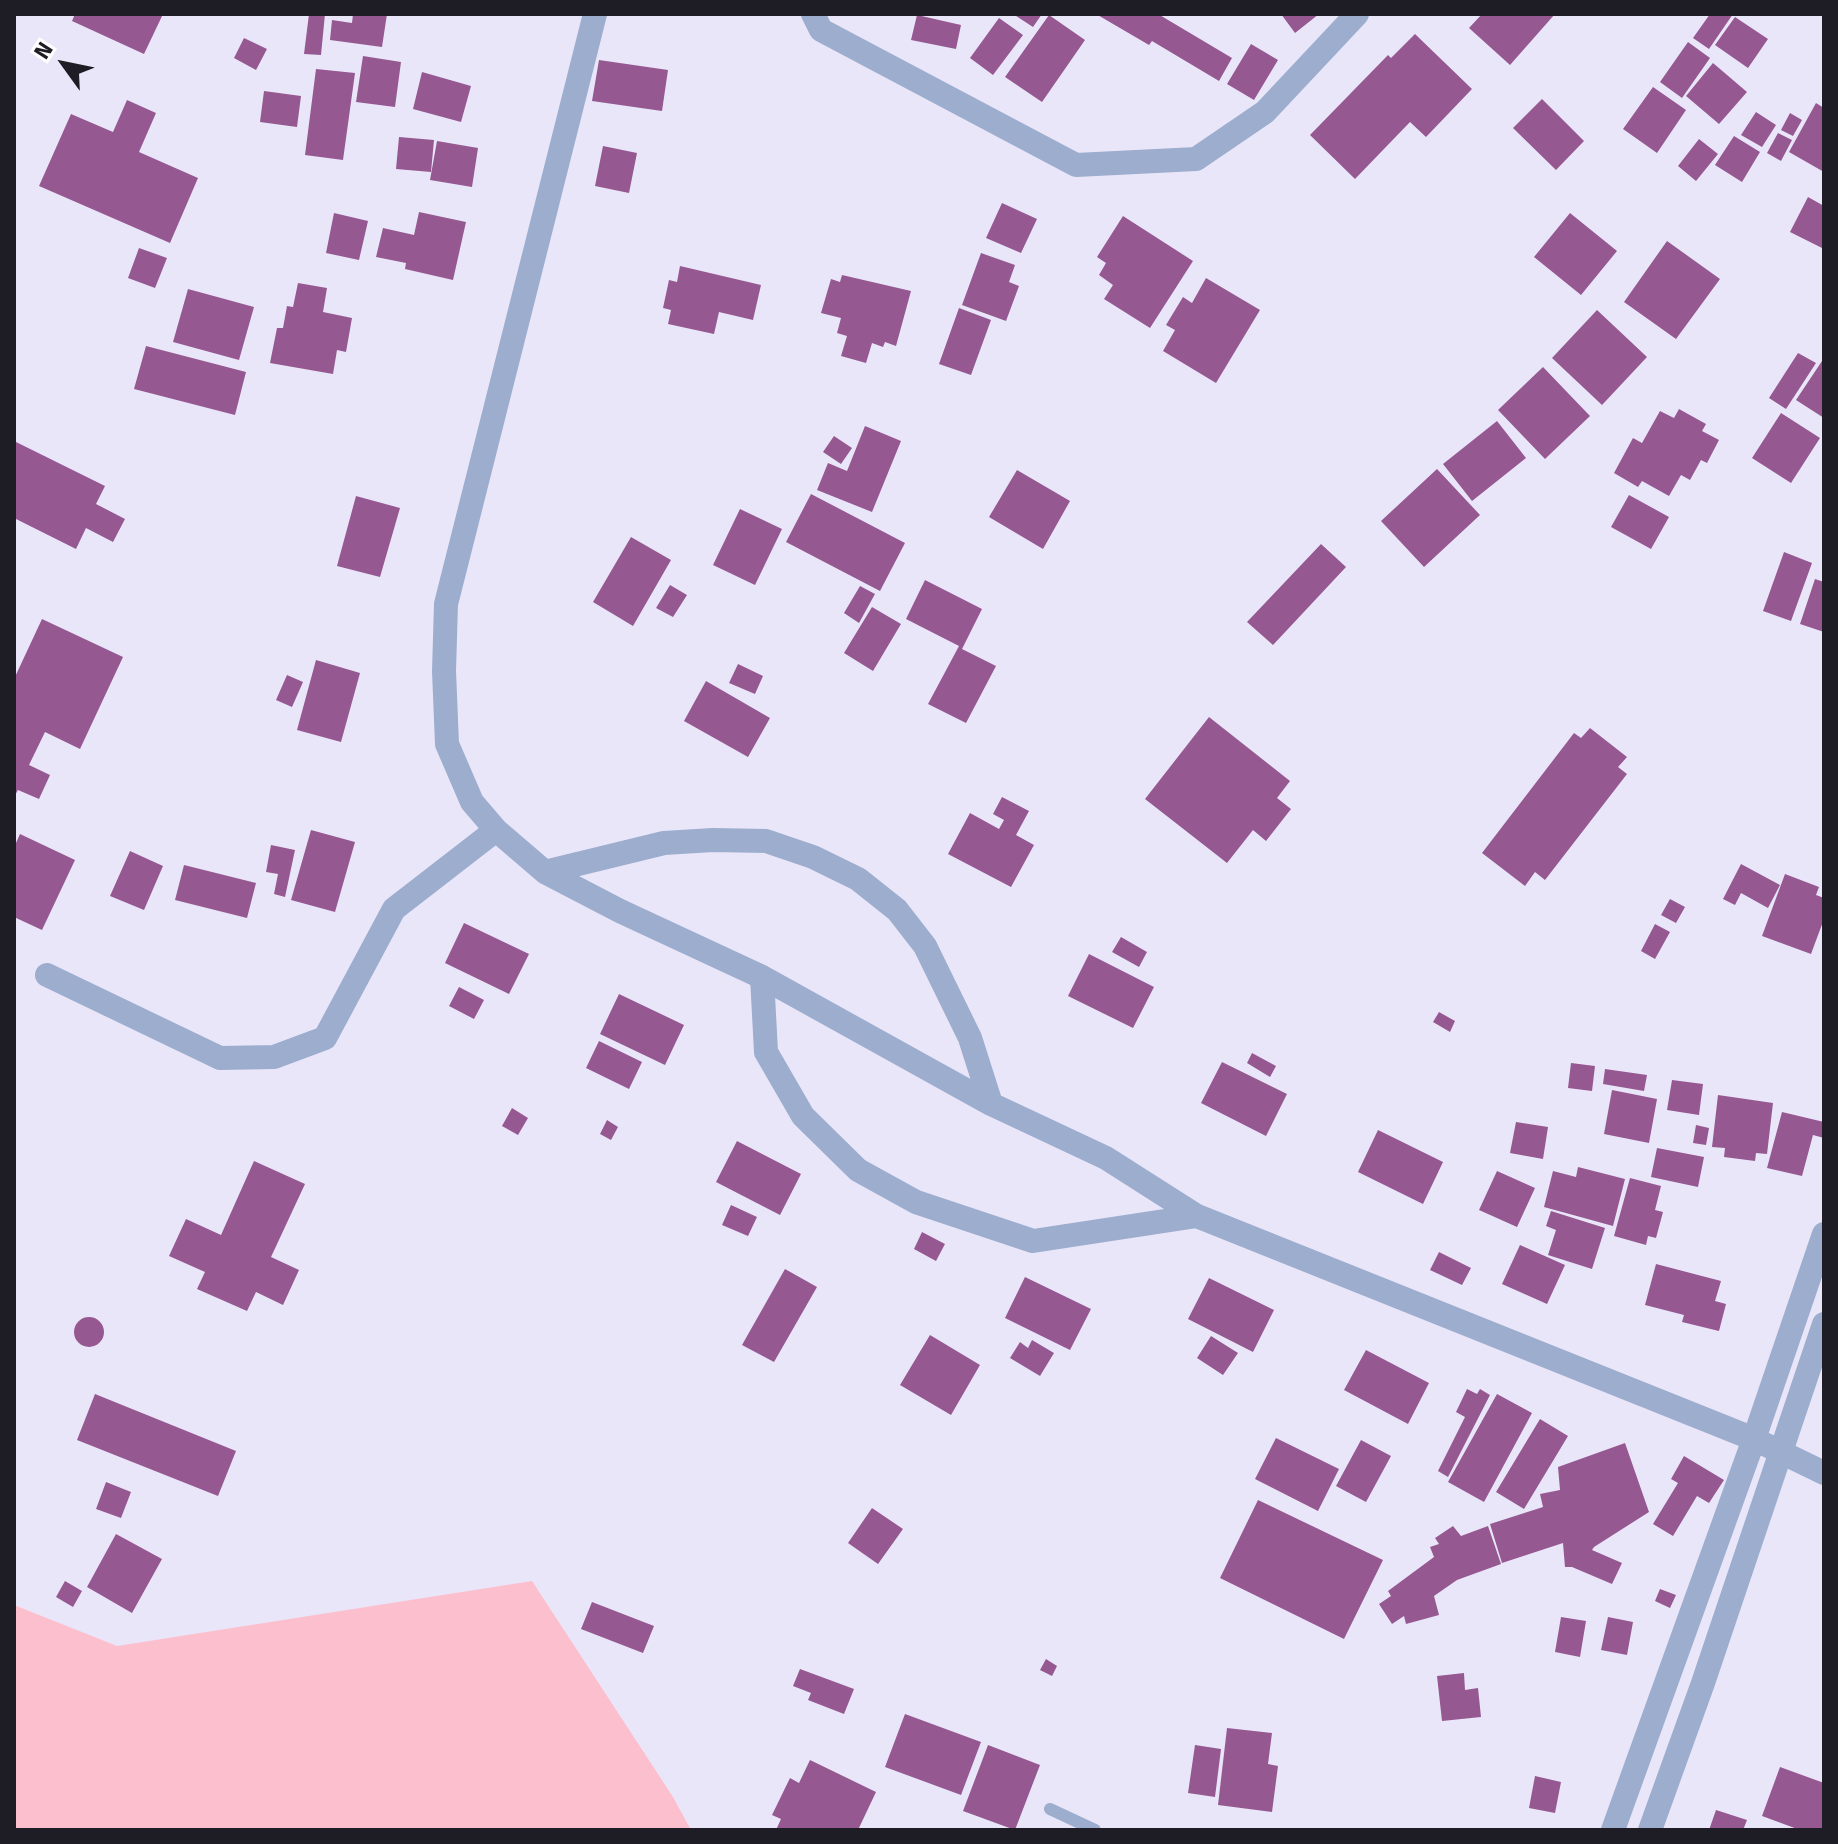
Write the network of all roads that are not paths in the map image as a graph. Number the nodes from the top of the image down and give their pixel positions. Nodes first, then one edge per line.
1 (595, 14) edge
2 (813, 14) edge
3 (1357, 14) edge
4 (496, 830) junction
5 (545, 872) junction
6 (47, 975) dead end
7 (762, 977) junction
8 (991, 1104) junction
9 (1197, 1216) junction
10 (1824, 1234) edge
11 (1824, 1324) edge
12 (1754, 1439) junction
13 (1780, 1452) junction
14 (1824, 1473) edge
15 (1050, 1809) dead end
16 (1095, 1830) edge
17 (1613, 1830) edge
18 (1650, 1830) edge

1 - 4 street
2 - 3 street
4 - 5 street
4 - 6 street
5 - 7 street
5 - 8 street
7 - 8 street
7 - 9 street
8 - 9 street
9 - 12 street
10 - 12 street
11 - 13 street
12 - 13 street
12 - 17 street
13 - 14 street
13 - 18 street
15 - 16 lane

